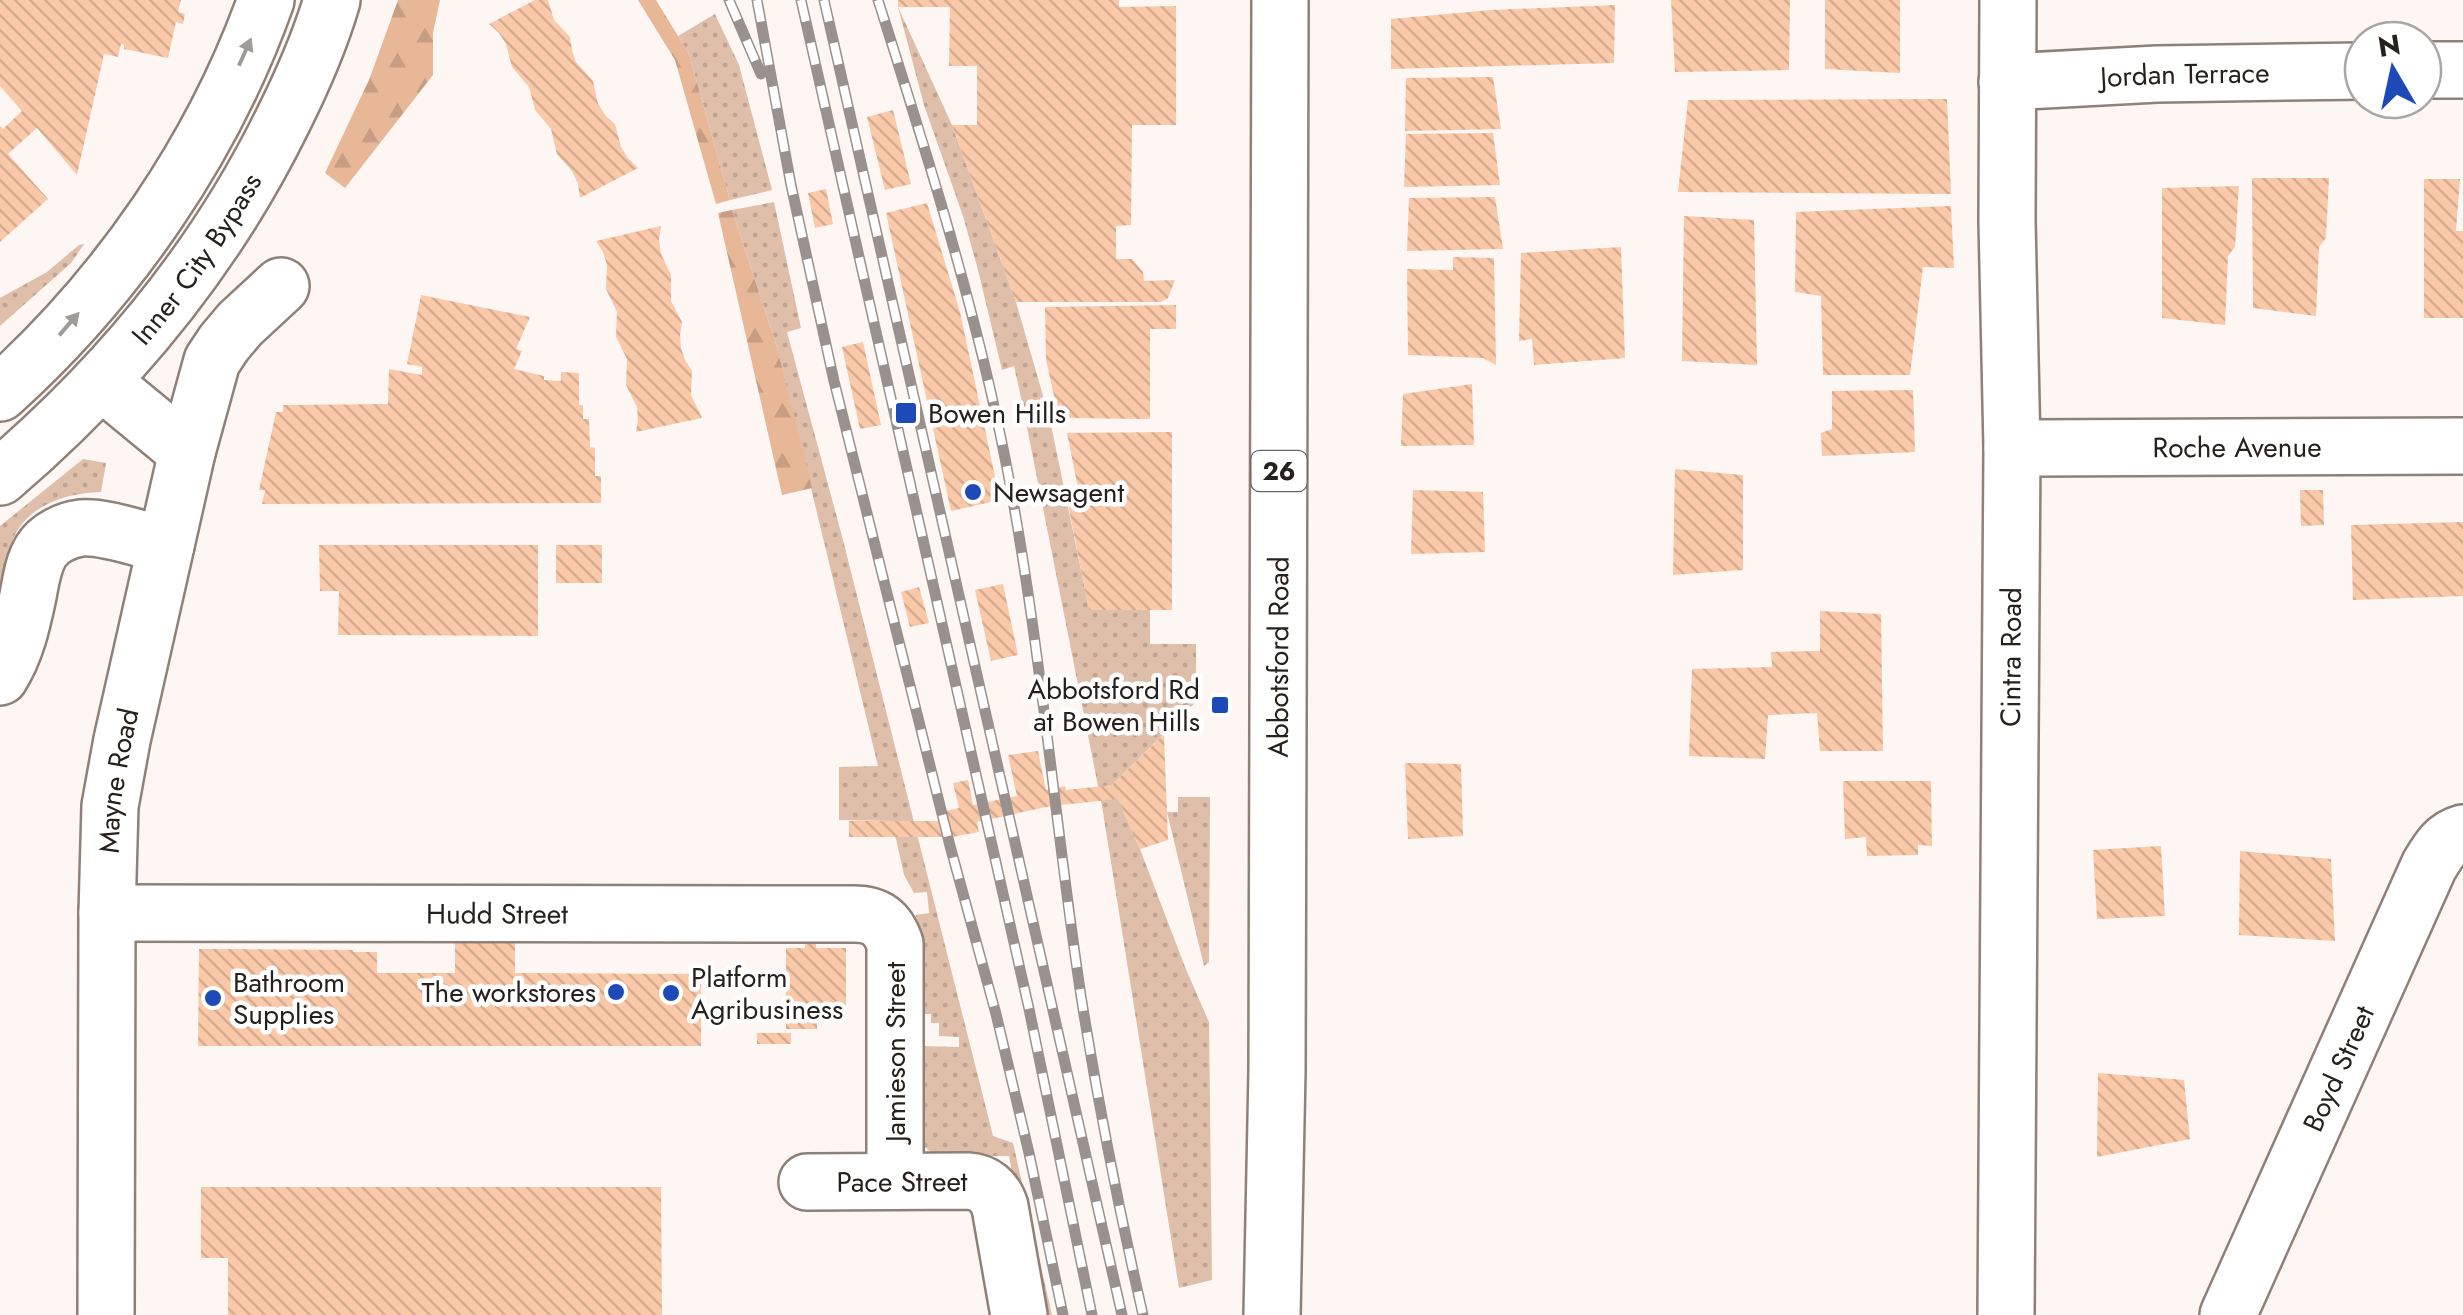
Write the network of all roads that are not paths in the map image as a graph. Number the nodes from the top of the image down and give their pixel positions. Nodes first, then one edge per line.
1 (266, 0) edge
2 (332, 0) edge
3 (1280, 0) edge
4 (2008, 0) edge
5 (2343, 71) edge
6 (2007, 82) junction
7 (281, 286) dead end
8 (102, 382) junction
9 (0, 392) edge
10 (2463, 446) edge
11 (2012, 448) junction
12 (187, 452) junction
13 (0, 477) edge
14 (166, 545) junction
15 (0, 677) edge
16 (2463, 833) edge
17 (107, 912) junction
18 (886, 924) joint
19 (807, 1182) dead end
20 (894, 1182) junction
21 (106, 1315) edge
22 (1019, 1315) edge
23 (1272, 1315) edge
24 (2006, 1315) edge
25 (2228, 1315) edge

9 -> 1 main road, Inner City Bypass
2 - 8 main road, Inner City Bypass
3 - 23 main road, Abbotsford Road / 26
4 - 6 main road, Cintra Road
5 - 6 main road, Jordan Terrace
6 - 11 main road, Cintra Road
7 - 12 main road, Mayne Road
8 - 12 main road
8 - 13 main road, Inner City Bypass
10 - 11 main road, Roche Avenue
11 - 24 main road, Cintra Road
12 - 14 main road, Mayne Road
14 - 15 main road
14 - 17 main road, Mayne Road
16 - 25 main road, Boyd Street
17 - 18 main road, Hudd Street
17 - 21 main road, Mayne Road
18 - 20 main road, Jamieson Street
19 - 20 main road, Pace Street
20 - 22 main road, Pace Street

